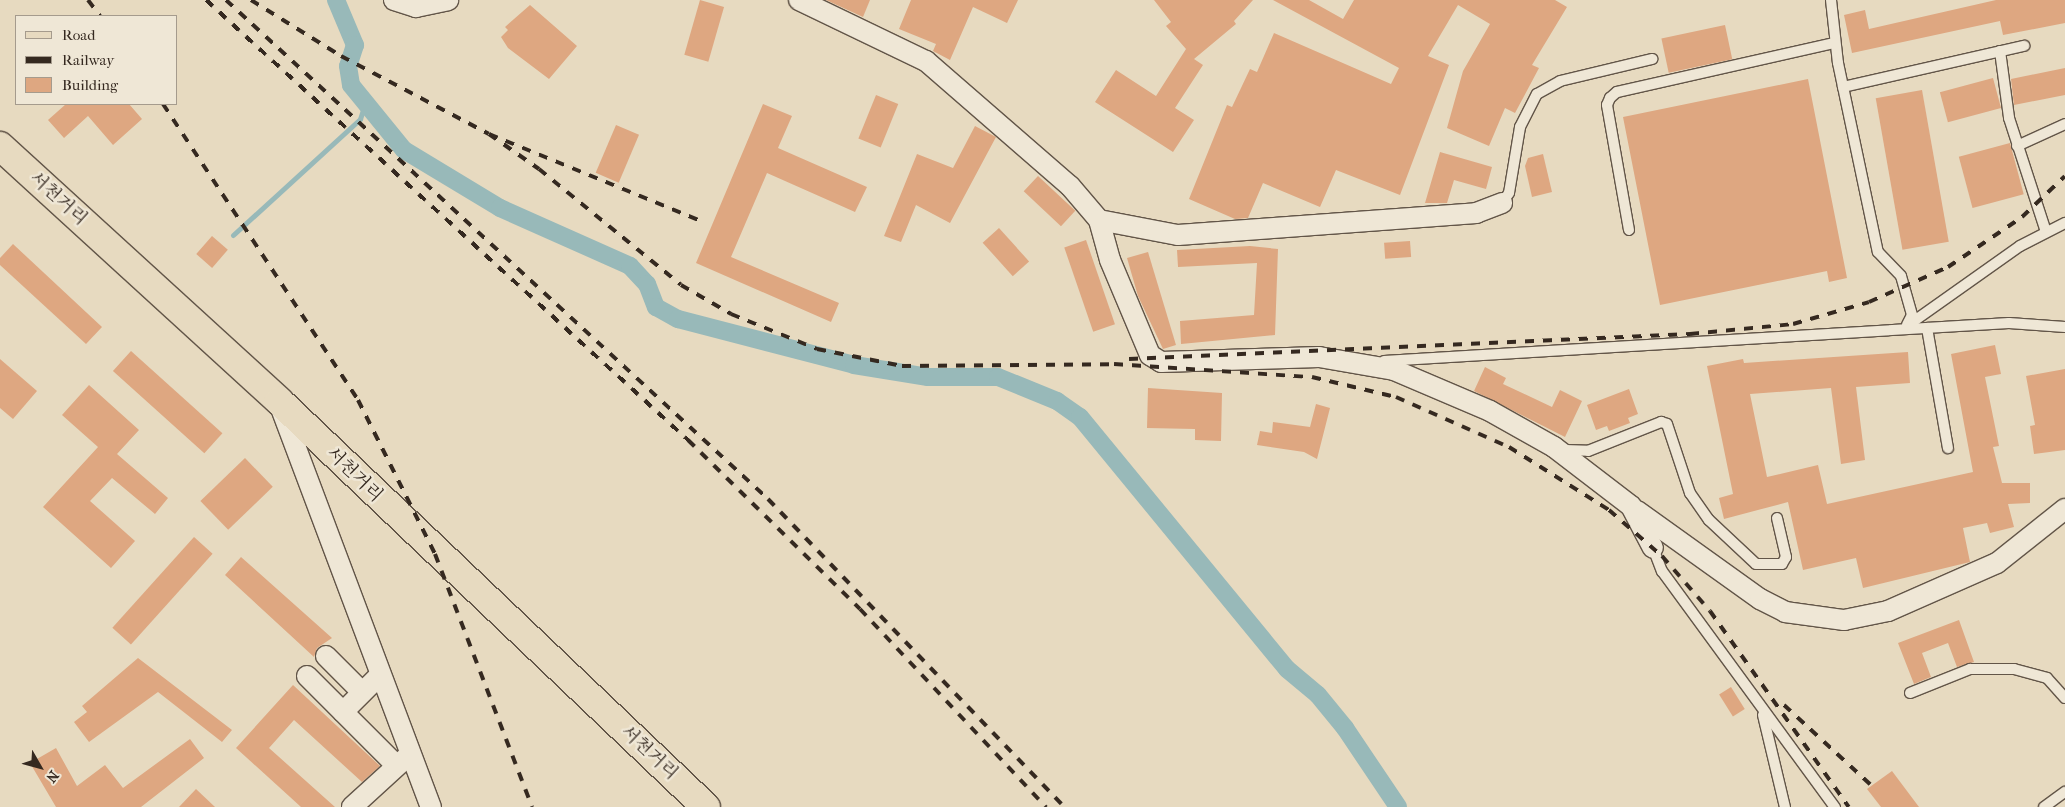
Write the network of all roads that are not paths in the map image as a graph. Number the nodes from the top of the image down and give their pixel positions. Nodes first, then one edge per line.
1 (394, 0) edge
2 (448, 0) edge
3 (799, 0) edge
4 (1831, 0) edge
5 (1835, 43) junction
6 (2024, 46) dead end
7 (2000, 51) junction
8 (1652, 58) dead end
9 (1843, 87) junction
10 (2065, 124) edge
11 (0, 146) edge
12 (2017, 146) junction
13 (1502, 203) joint
14 (1099, 220) junction
15 (2065, 223) edge
16 (1629, 230) dead end
17 (2046, 232) junction
18 (2065, 327) edge
19 (1903, 328) junction
20 (1927, 328) junction
21 (1353, 363) junction
22 (279, 401) junction
23 (1554, 447) junction
24 (1948, 448) dead end
25 (1631, 506) junction
26 (2065, 509) edge
27 (1776, 518) dead end
28 (1653, 548) joint
29 (379, 676) junction
30 (362, 692) junction
31 (1910, 693) dead end
32 (2065, 698) edge
33 (343, 712) junction
34 (1763, 714) junction
35 (403, 760) junction
36 (2065, 792) edge
37 (352, 807) edge
38 (431, 807) edge
39 (706, 807) edge
40 (1785, 807) edge
41 (1835, 807) edge
42 (2044, 807) edge

1 - 2 street
3 - 14 street
4 - 5 lane
5 - 9 lane
5 - 16 lane
6 - 7 lane
7 - 9 lane
7 - 12 lane
8 - 13 lane
9 - 19 lane
10 - 12 lane
11 - 22 main road, 서천거리
12 - 17 lane
13 - 14 street
14 - 21 street
15 - 17 lane
17 - 19 lane
18 - 20 lane
19 - 20 lane
19 - 21 lane
20 - 24 lane
21 - 23 street
22 - 29 street
22 - 39 main road, 서천거리
23 - 25 street
23 - 27 lane
25 - 26 street
25 - 28 street
28 - 34 lane
29 - 30 street
29 - 35 street
30 - 33 street
30 - 33 street
31 - 32 lane
33 - 35 street
34 - 40 lane
34 - 41 lane
35 - 37 street
35 - 38 street
36 - 42 lane

